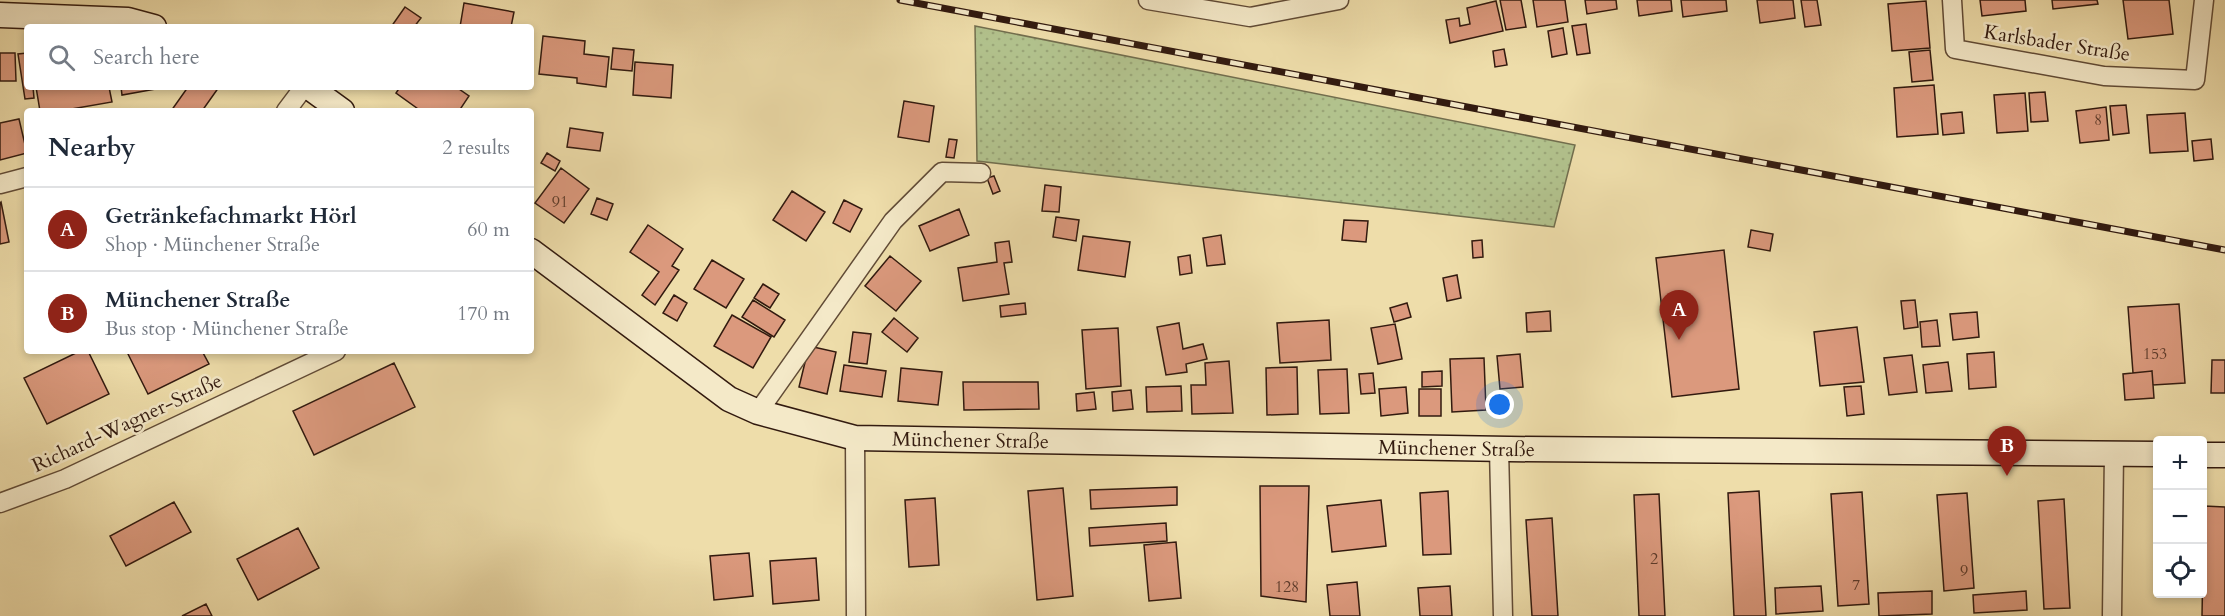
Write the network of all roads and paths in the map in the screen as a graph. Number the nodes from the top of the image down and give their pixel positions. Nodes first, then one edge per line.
1 (1148, 0) edge
2 (1339, 0) edge
3 (1952, 0) edge
4 (2204, 0) edge
5 (0, 15) edge
6 (143, 24) edge
7 (302, 90) edge
8 (313, 90) edge
9 (288, 108) edge
10 (338, 108) edge
11 (981, 173) dead end
12 (24, 178) edge
13 (0, 184) edge
14 (534, 253) edge
15 (330, 354) edge
16 (758, 412) junction
17 (855, 438) junction
18 (1499, 449) junction
19 (2114, 453) junction
20 (2153, 454) edge
21 (2207, 455) edge
22 (2225, 455) edge
23 (0, 503) edge
24 (856, 616) edge
25 (1503, 616) edge
26 (2112, 616) edge

1 - 2 street
3 - 4 street, Karlsbader Straße
5 - 6 main road
7 - 9 street
8 - 10 main road
11 - 16 street
12 - 13 street
14 - 16 main road, Münchener Straße
15 - 23 street, Richard-Wagner-Straße
16 - 17 main road, Münchener Straße
17 - 18 main road, Münchener Straße
17 - 24 street
18 - 19 main road, Münchener Straße
18 - 25 street
19 - 20 main road, Münchener Straße
19 - 26 street
21 - 22 main road

